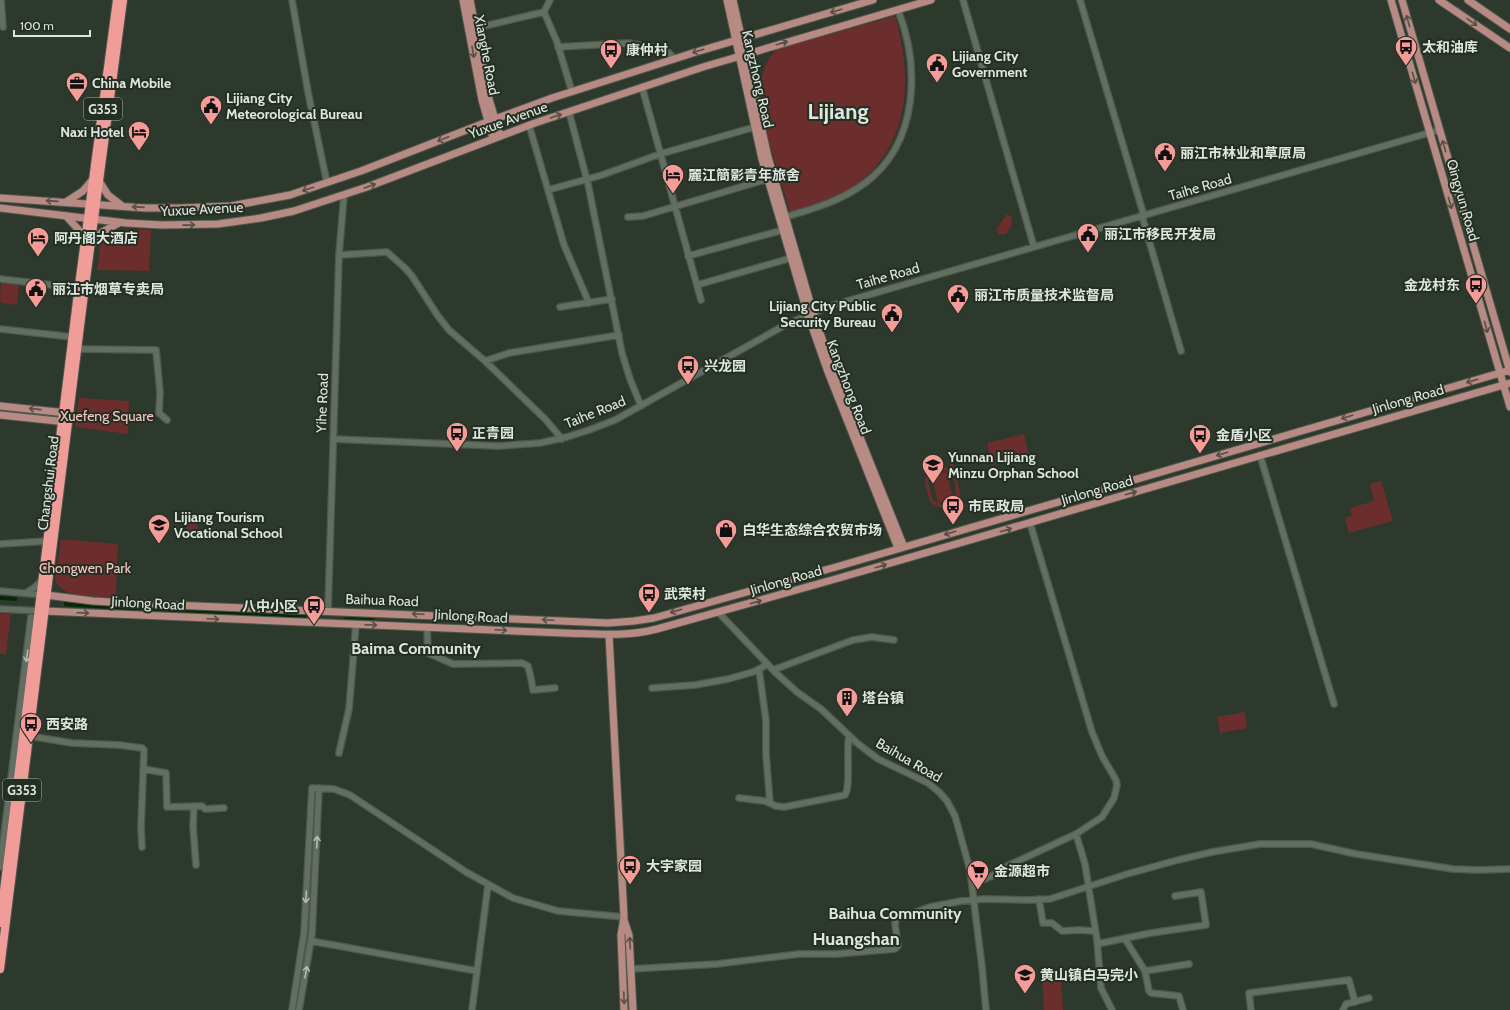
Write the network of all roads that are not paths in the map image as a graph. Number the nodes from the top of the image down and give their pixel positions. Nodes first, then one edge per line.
1 (2, 0) edge
2 (117, 0) edge
3 (123, 0) edge
4 (292, 0) edge
5 (463, 0) edge
6 (470, 0) edge
7 (550, 0) edge
8 (727, 0) edge
9 (733, 0) edge
10 (873, 0) edge
11 (931, 0) edge
12 (963, 0) edge
13 (1080, 0) edge
14 (1391, 0) edge
15 (1440, 0) edge
16 (1468, 0) edge
17 (1404, 2) edge
18 (898, 10) junction
19 (544, 12) junction
20 (3, 27) dead end
21 (476, 28) junction
22 (1510, 29) edge
23 (739, 39) junction
24 (558, 48) junction
25 (1510, 48) edge
26 (742, 55) junction
27 (675, 58) junction
28 (642, 87) junction
29 (572, 92) junction
30 (569, 112) junction
31 (491, 120) junction
32 (529, 125) junction
33 (755, 127) junction
34 (1439, 130) junction
35 (1429, 132) junction
36 (496, 137) junction
37 (660, 154) junction
38 (587, 179) junction
39 (768, 179) junction
40 (97, 180) junction
41 (327, 183) junction
42 (548, 190) junction
43 (344, 195) junction
44 (0, 198) edge
45 (66, 202) junction
46 (93, 204) junction
47 (123, 206) junction
48 (675, 207) junction
49 (0, 208) edge
50 (66, 216) junction
51 (1143, 216) junction
52 (628, 217) dead end
53 (785, 217) junction
54 (91, 219) junction
55 (121, 222) junction
56 (783, 230) junction
57 (88, 244) junction
58 (1034, 247) junction
59 (339, 255) junction
60 (688, 256) junction
61 (791, 258) junction
62 (0, 279) edge
63 (696, 285) junction
64 (79, 288) junction
65 (612, 299) junction
66 (701, 300) dead end
67 (589, 303) junction
68 (560, 308) dead end
69 (810, 314) junction
70 (0, 329) edge
71 (618, 335) junction
72 (73, 337) junction
73 (77, 349) junction
74 (1181, 351) dead end
75 (486, 361) junction
76 (1510, 371) edge
77 (1500, 373) junction
78 (1507, 384) edge
79 (0, 406) edge
80 (641, 406) junction
81 (1510, 407) edge
82 (67, 413) junction
83 (0, 415) edge
84 (167, 420) dead end
85 (66, 422) junction
86 (333, 439) junction
87 (562, 439) junction
88 (1260, 456) junction
89 (1030, 523) junction
90 (48, 541) junction
91 (0, 544) edge
92 (901, 548) junction
93 (43, 580) junction
94 (0, 591) edge
95 (25, 593) junction
96 (44, 595) junction
97 (714, 601) joint
98 (0, 609) edge
99 (24, 610) junction
100 (42, 611) junction
101 (328, 611) junction
102 (718, 612) junction
103 (31, 617) junction
104 (356, 624) junction
105 (37, 626) junction
106 (427, 627) junction
107 (609, 635) junction
108 (894, 640) dead end
109 (766, 663) junction
110 (759, 669) junction
111 (773, 670) junction
112 (555, 688) dead end
113 (652, 688) dead end
114 (1334, 704) dead end
115 (29, 736) junction
116 (849, 736) junction
117 (340, 753) dead end
118 (143, 769) junction
119 (319, 788) junction
120 (739, 798) dead end
121 (770, 803) junction
122 (194, 807) junction
123 (224, 808) dead end
124 (1076, 834) junction
125 (142, 847) dead end
126 (196, 865) dead end
127 (0, 866) edge
128 (1510, 869) edge
129 (972, 884) junction
130 (488, 885) junction
131 (1089, 886) junction
132 (1176, 896) dead end
133 (973, 899) junction
134 (1039, 900) junction
135 (624, 917) junction
136 (0, 923) edge
137 (1095, 931) junction
138 (1125, 939) junction
139 (311, 941) junction
140 (1097, 944) junction
141 (1189, 964) dead end
142 (0, 969) edge
143 (631, 969) junction
144 (477, 971) junction
145 (1144, 971) junction
146 (1369, 998) dead end
147 (1354, 1002) junction
148 (292, 1010) edge
149 (299, 1010) edge
150 (472, 1010) edge
151 (624, 1010) edge
152 (634, 1010) edge
153 (986, 1010) edge
154 (1112, 1010) edge
155 (1183, 1010) edge
156 (1251, 1010) edge
157 (1343, 1010) edge

1 - 20 street
2 - 40 highway, Changshui Road / G353
3 - 40 highway, Changshui Road / G353
4 - 41 street
5 -> 31 main road, Xianghe Road
6 - 21 main road, Xianghe Road
7 - 19 street
8 - 23 main road, Kangzhong Road
9 - 23 main road, Kangzhong Road
10 -> 23 main road, Yuxue Avenue
11 - 18 main road, Yuxue Avenue
12 - 58 street
13 - 51 street
14 -> 35 main road, Qingyun Road
15 -> 25 main road
16 - 22 main road
34 -> 17 main road, Qingyun Road
26 -> 18 main road, Yuxue Avenue
18 - 53 street
19 - 21 street
19 - 24 street
21 - 31 main road, Xianghe Road
23 - 26 main road, Kangzhong Road
23 -> 27 main road, Yuxue Avenue
24 - 27 street
24 - 29 street
26 - 28 main road, Yuxue Avenue
26 - 33 main road, Kangzhong Road
26 - 53 main road, Kangzhong Road
27 - 29 main road, Yuxue Avenue
28 - 30 main road, Yuxue Avenue
28 - 37 street
29 - 31 main road, Yuxue Avenue
32 -> 30 main road, Yuxue Avenue
30 - 38 street
31 - 36 main road, Xianghe Road
31 -> 41 main road, Yuxue Avenue
32 - 36 main road, Yuxue Avenue
32 - 42 street
33 - 37 street
33 - 39 main road, Kangzhong Road
34 - 35 street, Taihe Road
76 -> 34 main road, Qingyun Road
35 - 51 street, Taihe Road
35 -> 77 main road, Qingyun Road
43 -> 36 main road, Yuxue Avenue
37 - 38 street
37 - 48 street
38 - 42 street
38 - 65 street
39 - 48 street
39 - 56 main road, Kangzhong Road
40 - 45 main road
40 - 46 highway, Changshui Road / G353
40 - 47 main road
41 -> 47 main road, Yuxue Avenue
42 - 67 street
55 -> 43 main road, Yuxue Avenue
43 - 59 street, Yihe Road
45 -> 44 main road, Yuxue Avenue
45 - 46 main road, Yuxue Avenue
46 - 47 main road, Yuxue Avenue
46 - 54 highway, Changshui Road / G353
48 - 52 street
48 - 60 street
49 - 50 main road, Yuxue Avenue
50 - 54 main road, Yuxue Avenue
50 - 57 main road
51 - 58 street, Taihe Road
51 - 74 street
53 - 69 main road, Kangzhong Road
54 - 55 main road, Yuxue Avenue
54 - 57 highway, Changshui Road / G353
55 - 57 main road
56 - 60 street
56 - 61 main road, Kangzhong Road
57 - 64 highway, Changshui Road / G353
57 - 73 highway, Changshui Road / G353
58 - 69 street, Taihe Road
59 - 75 street
59 - 86 street, Yihe Road
60 - 63 street
61 - 63 street
61 - 69 main road, Kangzhong Road
62 - 64 street
63 - 66 street
64 - 72 highway, Changshui Road / G353
65 - 67 street
65 - 71 street
67 - 68 street
69 - 80 street, Taihe Road
69 - 92 main road, Kangzhong Road
70 - 72 street
71 - 75 street
71 - 80 street
72 - 82 highway, Changshui Road / G353
73 - 82 highway, Changshui Road / G353
73 - 84 street
75 - 87 street
76 - 77 main road, Jinlong Road
77 - 78 main road, Qingyun Road
77 -> 92 main road, Jinlong Road
78 - 81 main road, Qingyun Road
78 - 88 main road, Jinlong Road
82 -> 79 main road
80 - 87 street, Taihe Road
82 - 85 highway, Changshui Road / G353
83 - 85 main road
85 - 90 highway, Changshui Road / G353
85 - 96 highway, Changshui Road / G353
86 - 87 street, Taihe Road
86 - 101 street, Yihe Road
89 -> 88 main road, Jinlong Road
88 - 114 street
102 -> 89 main road, Jinlong Road
89 - 124 street
90 - 91 street
90 - 93 highway, Changshui Road / G353
92 - 97 main road, Jinlong Road
93 - 95 street
93 - 96 highway, Changshui Road / G353
94 - 95 street
95 - 96 street
96 - 100 highway, Changshui Road / G353
96 - 101 main road, Baihua Road
97 -> 101 main road, Baihua Road
98 - 99 street
99 - 100 street
99 - 103 street
100 -> 104 main road, Jinlong Road
100 - 105 highway, Changshui Road / G353
100 - 115 highway, Changshui Road / G353
102 - 107 main road, Jinlong Road
102 - 109 street, Baihua Road
103 - 105 street
103 -> 127 street
104 -> 106 main road, Jinlong Road
104 - 117 street
105 - 136 highway, Changshui Road / G353
106 -> 107 main road, Jinlong Road
106 - 112 street
107 - 135 main road
108 - 111 street
109 - 110 street
109 - 111 street, Baihua Road
110 - 113 street
110 - 121 street
111 - 116 street, Baihua Road
115 - 118 street
115 - 142 highway, Changshui Road / G353
116 - 121 street
116 - 129 street, Baihua Road
118 - 122 street
118 - 125 street
119 - 130 street
139 -> 119 street
119 -> 148 street
120 - 121 street
122 - 123 street
122 - 126 street
124 - 129 street
124 - 131 street
128 - 131 street
129 - 133 street, Baihua Road
130 - 135 street
130 - 144 street
131 - 134 street
131 - 137 street
132 - 138 street
133 - 134 street
133 - 143 street
133 - 153 street, Baihua Road
134 - 137 street
143 -> 135 main road
135 -> 151 main road
137 - 140 street
138 - 140 street
138 - 145 street
139 - 144 street
149 -> 139 street
140 - 154 street
141 - 145 street
143 - 152 main road
144 - 150 street
145 - 155 street
146 - 147 street
147 - 156 street
147 - 157 street

